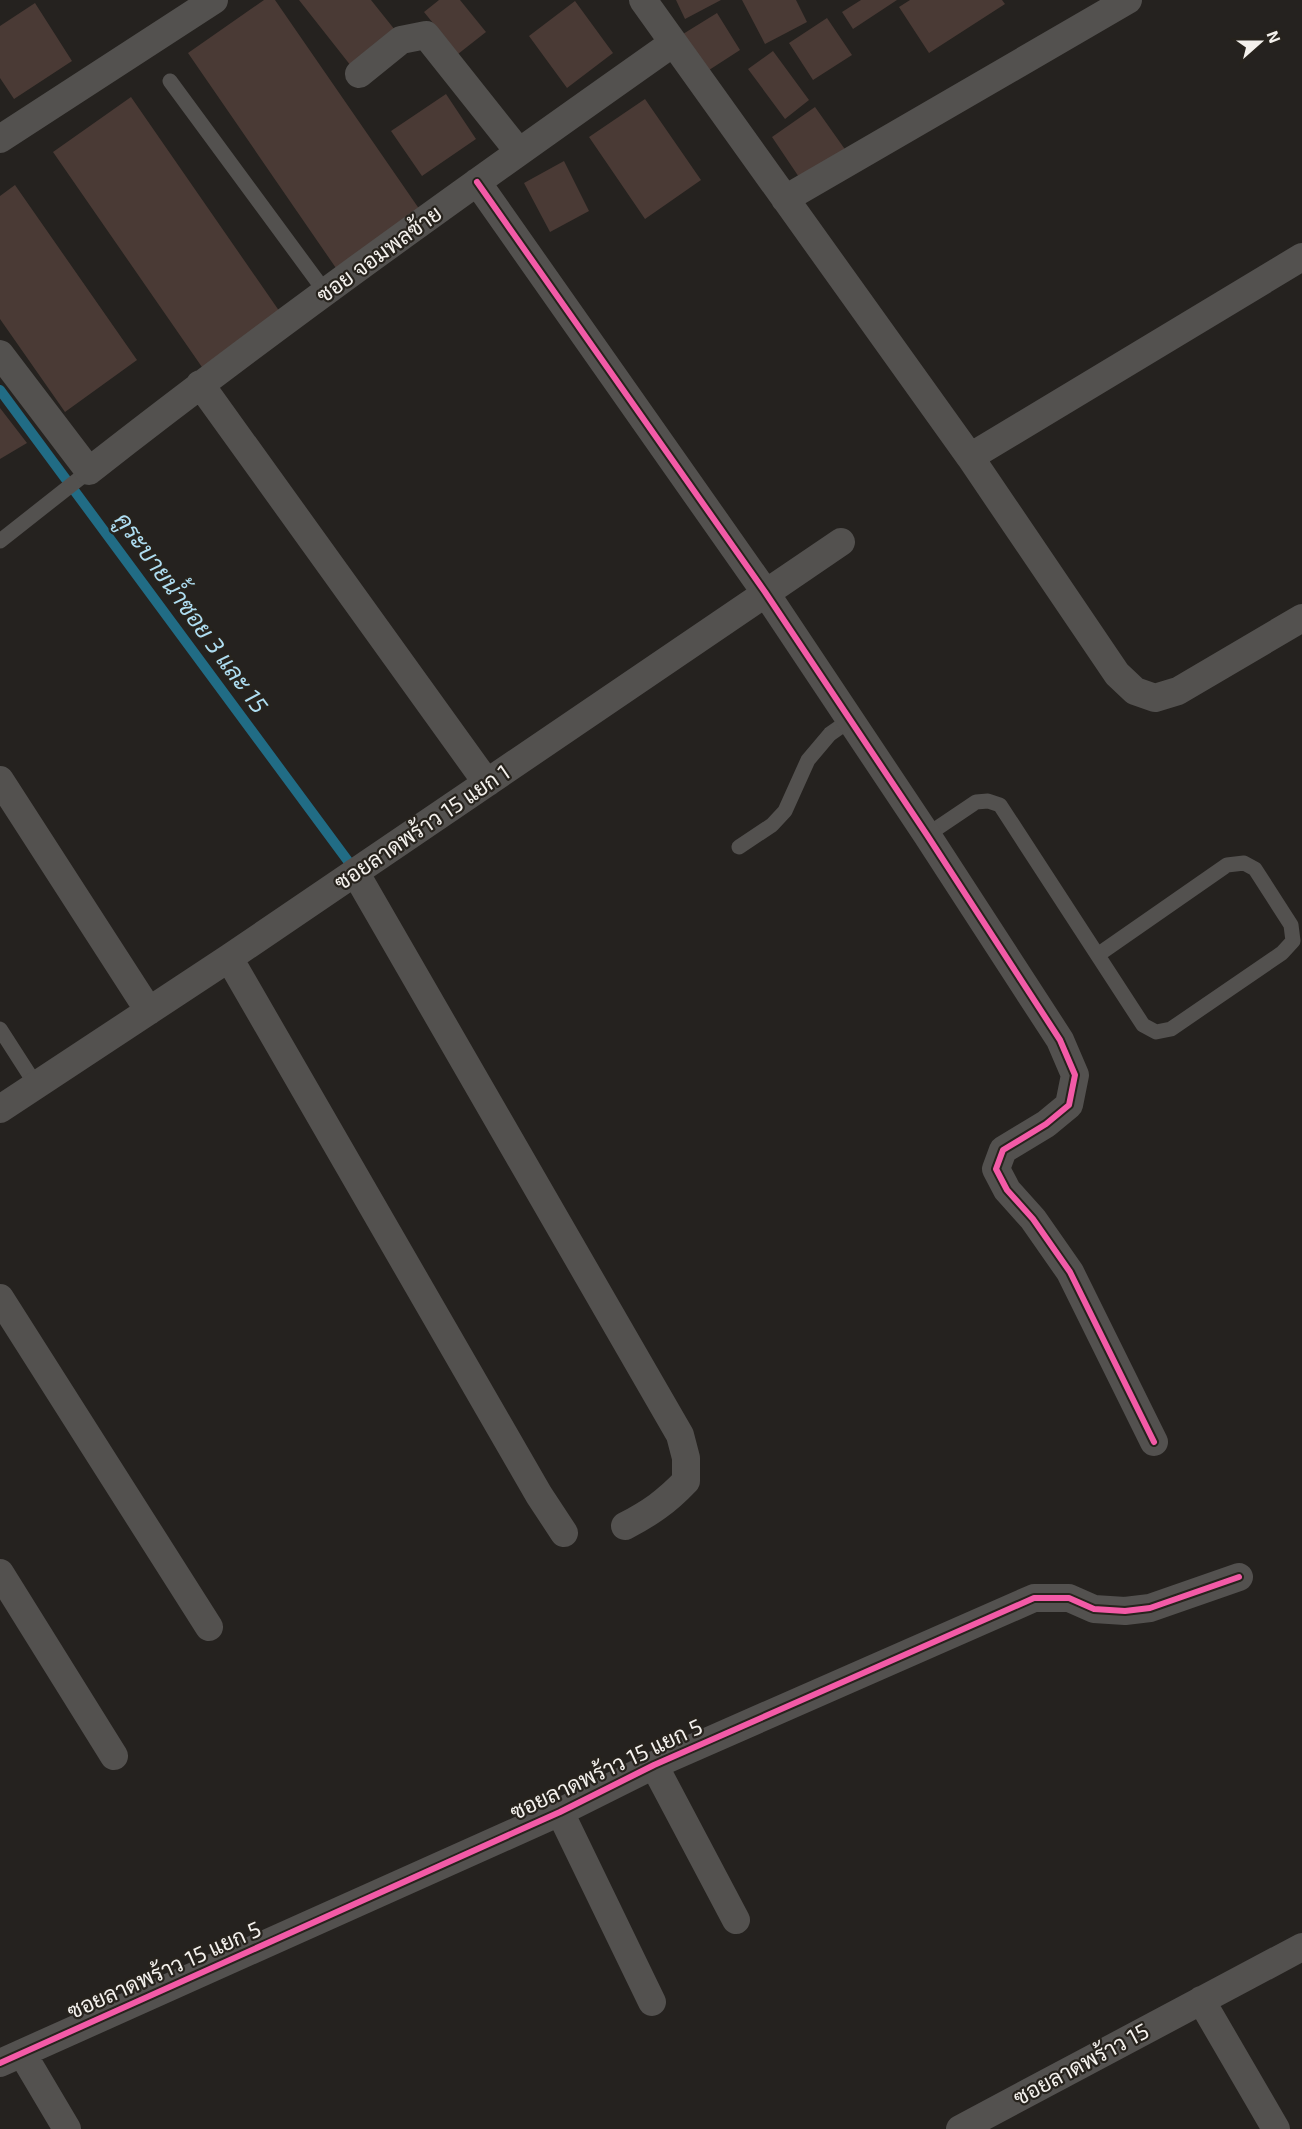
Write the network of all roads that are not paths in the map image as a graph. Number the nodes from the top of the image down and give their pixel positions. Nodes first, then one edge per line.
1 (214, 0) edge
2 (643, 0) edge
3 (1128, 0) edge
4 (673, 43) junction
5 (359, 74) dead end
6 (170, 81) dead end
7 (0, 139) edge
8 (519, 152) junction
9 (477, 182) junction
10 (785, 199) junction
11 (1302, 257) edge
12 (326, 293) junction
13 (0, 354) edge
14 (200, 384) junction
15 (970, 457) junction
16 (86, 473) junction
17 (0, 541) edge
18 (841, 542) dead end
19 (765, 592) junction
20 (1302, 618) edge
21 (850, 720) junction
22 (0, 780) edge
23 (487, 783) junction
24 (927, 835) junction
25 (739, 847) dead end
26 (355, 872) junction
27 (1099, 954) junction
28 (229, 957) junction
29 (149, 1011) junction
30 (0, 1029) edge
31 (36, 1084) junction
32 (0, 1109) edge
33 (0, 1299) edge
34 (1154, 1442) dead end
35 (625, 1526) dead end
36 (564, 1533) dead end
37 (0, 1573) edge
38 (1239, 1577) dead end
39 (209, 1627) dead end
40 (114, 1756) dead end
41 (654, 1765) junction
42 (560, 1812) junction
43 (736, 1920) dead end
44 (1302, 1947) edge
45 (1201, 2000) junction
46 (651, 2002) dead end
47 (11, 2058) edge
48 (67, 2129) edge
49 (960, 2129) edge
50 (1276, 2129) edge

1 - 7 street
2 - 4 street
3 - 10 street
4 - 8 street, ซอย จอมพลซ้าย
4 - 10 street
5 - 8 street
6 - 12 lane
8 - 9 street, ซอย จอมพลซ้าย
9 - 12 street, ซอย จอมพลซ้าย
9 - 19 street
10 - 15 street
11 - 15 street
12 - 14 street, ซอย จอมพลซ้าย
13 - 16 street
14 - 16 street, ซอย จอมพลซ้าย
14 - 23 street
15 - 20 street
16 - 17 lane
18 - 19 street, ซอยลาดพร้าว 15 แยก 1
19 - 21 street
19 - 23 street, ซอยลาดพร้าว 15 แยก 1
21 - 24 street
21 - 25 lane
22 - 29 street
23 - 26 street, ซอยลาดพร้าว 15 แยก 1
24 - 27 lane
24 - 34 street
26 - 28 street, ซอยลาดพร้าว 15 แยก 1
26 - 35 street
27 - 27 lane
28 - 29 street, ซอยลาดพร้าว 15 แยก 1
28 - 36 street
29 - 31 street, ซอยลาดพร้าว 15 แยก 1
30 - 31 lane
31 - 32 street, ซอยลาดพร้าว 15 แยก 1
33 - 39 street
37 - 40 street
38 - 41 street, ซอยลาดพร้าว 15 แยก 5
41 - 42 street, ซอยลาดพร้าว 15 แยก 5
41 - 43 street
42 - 46 street
42 - 47 street, ซอยลาดพร้าว 15 แยก 5
44 - 45 street, ซอยลาดพร้าว 15
45 - 49 street, ซอยลาดพร้าว 15
45 - 50 street
47 - 48 street

